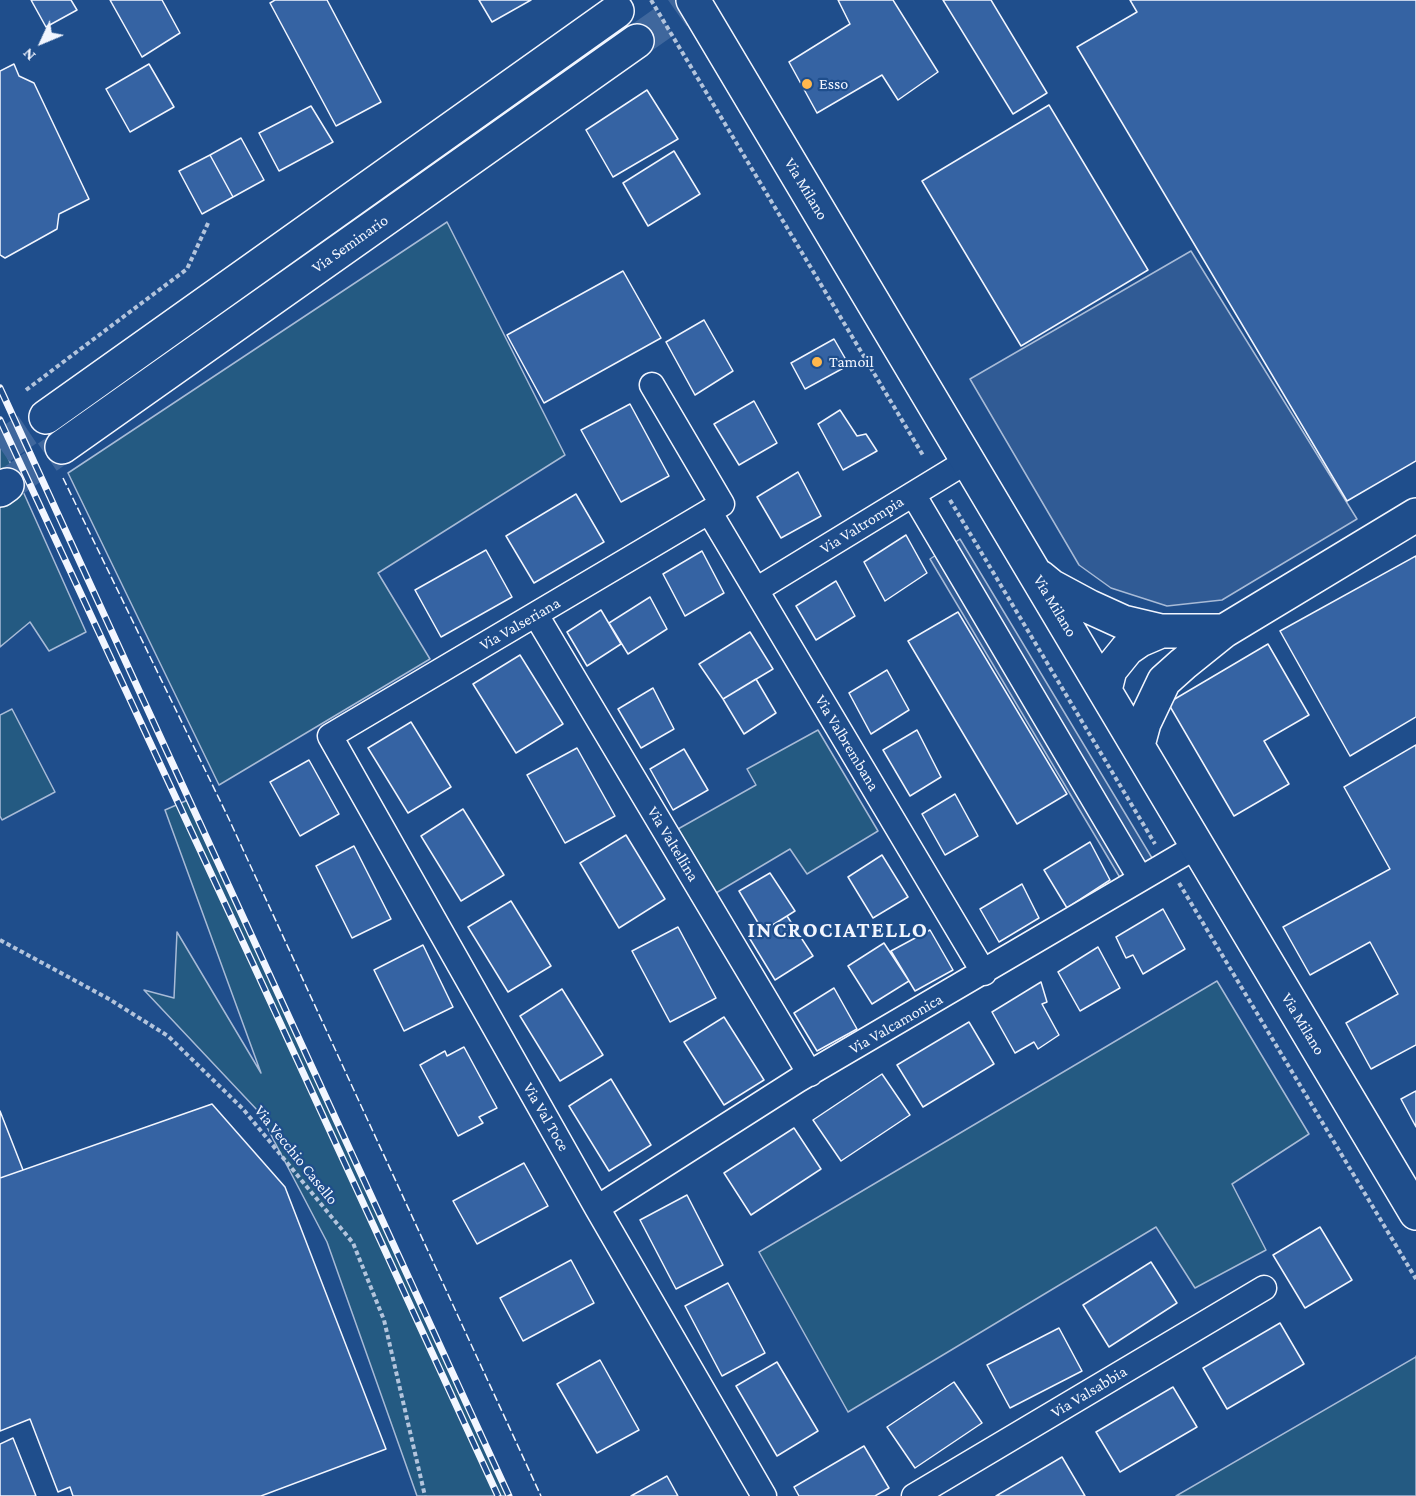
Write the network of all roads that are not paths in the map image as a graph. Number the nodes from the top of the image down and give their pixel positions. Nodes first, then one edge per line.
1 (693, 0) edge
2 (617, 10) tunnel mouth
3 (637, 41) tunnel mouth
4 (651, 385) dead end
5 (46, 417) tunnel mouth
6 (62, 447) tunnel mouth
7 (969, 460) junction
8 (913, 494) junction
9 (710, 513) junction
10 (1416, 515) edge
11 (1035, 573) junction
12 (756, 590) junction
13 (536, 615) junction
14 (1161, 631) junction
15 (1224, 631) junction
16 (1164, 681) junction
17 (1105, 690) junction
18 (330, 736) joint
19 (1138, 746) junction
20 (1197, 846) junction
21 (1140, 878) junction
22 (984, 973) junction
23 (810, 1074) junction
24 (597, 1208) junction
25 (1416, 1213) edge
26 (1264, 1288) dead end
27 (764, 1496) edge
28 (914, 1496) edge

1 - 7 main road, Via Milano
2 - 5 main road
3 - 6 main road, Via Seminario
4 - 9 street
7 - 8 street, Via Valtrompia
7 - 11 main road, Via Milano
8 - 12 street, Via Valtrompia
8 - 21 street
9 - 12 street, Via Valbrembana
9 - 13 street, Via Valseriana
10 - 15 main road
11 - 14 main road
11 - 17 main road, Via Milano
12 - 22 street, Via Valbrembana
13 - 18 street, Via Valseriana
13 - 23 street, Via Valtellina
14 - 15 main road
14 - 17 main road
15 - 16 main road
16 - 17 main road
16 - 19 main road
17 - 19 main road, Via Milano
18 - 24 street, Via Val Toce
19 - 20 main road, Via Milano
20 - 21 street, Via Valcamonica
20 - 25 main road, Via Milano
21 - 22 street, Via Valcamonica
22 - 23 street, Via Valcamonica
23 - 24 street, Via Valcamonica
24 - 27 street, Via Val Toce
26 - 28 street, Via Valsabbia

